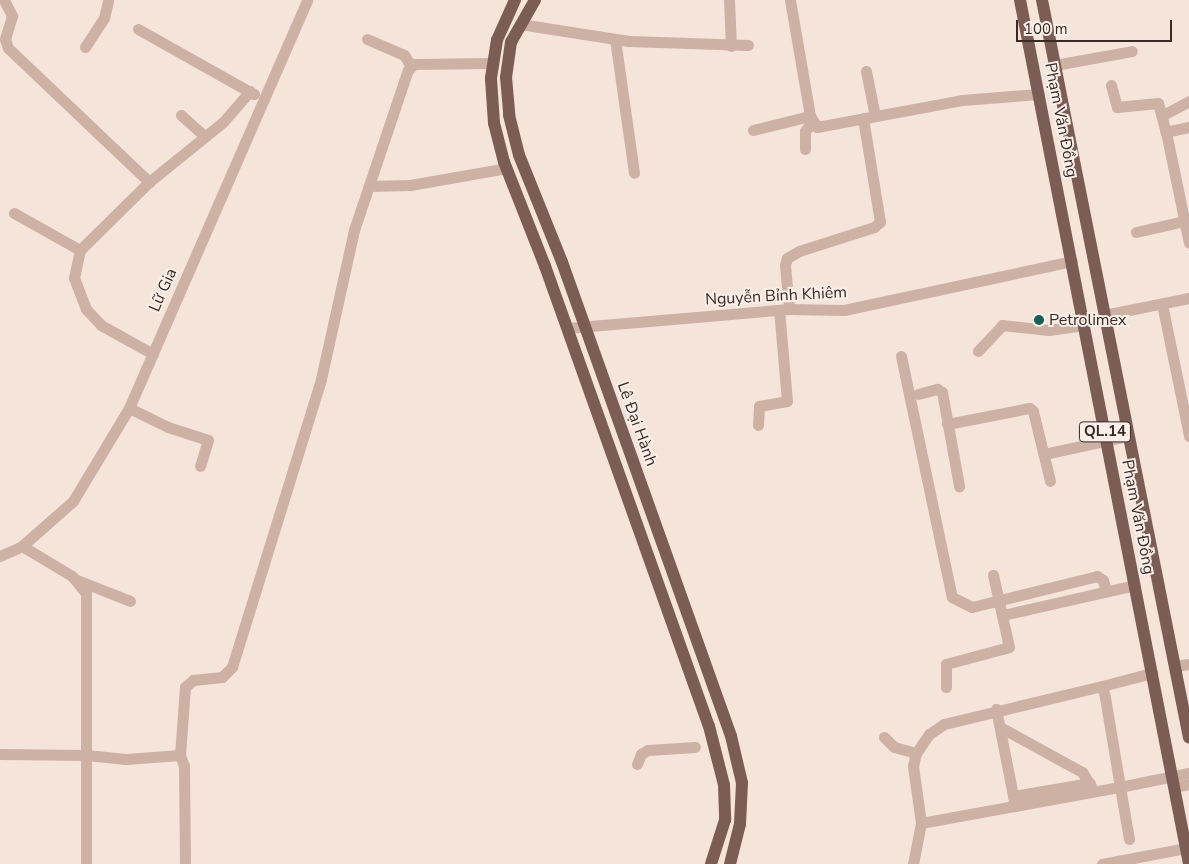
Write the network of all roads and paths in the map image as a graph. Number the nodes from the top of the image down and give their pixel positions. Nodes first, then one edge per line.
1 (4, 0) edge
2 (108, 0) edge
3 (307, 0) edge
4 (515, 0) edge
5 (535, 0) edge
6 (729, 0) edge
7 (790, 0) edge
8 (1020, 0) edge
9 (1042, 0) edge
10 (520, 24) junction
11 (138, 29) dead end
12 (367, 39) dead end
13 (615, 39) junction
14 (748, 45) dead end
15 (731, 46) junction
16 (85, 47) dead end
17 (1132, 50) dead end
18 (493, 63) junction
19 (1055, 64) junction
20 (411, 66) junction
21 (866, 71) dead end
22 (1111, 85) dead end
23 (250, 91) junction
24 (1039, 94) junction
25 (265, 100) junction
26 (1189, 101) edge
27 (181, 114) dead end
28 (1163, 115) junction
29 (869, 117) junction
30 (811, 119) junction
31 (1189, 127) edge
32 (753, 130) dead end
33 (1166, 132) junction
34 (204, 136) junction
35 (805, 149) dead end
36 (507, 168) junction
37 (634, 174) dead end
38 (149, 182) junction
39 (369, 186) junction
40 (14, 213) dead end
41 (1184, 221) junction
42 (1136, 232) dead end
43 (1189, 243) edge
44 (80, 250) junction
45 (1072, 261) junction
46 (1189, 298) edge
47 (1162, 304) junction
48 (784, 309) junction
49 (1104, 315) junction
50 (1084, 325) junction
51 (585, 326) junction
52 (567, 328) junction
53 (978, 350) dead end
54 (153, 354) junction
55 (902, 356) dead end
56 (918, 394) dead end
57 (129, 408) junction
58 (947, 424) junction
59 (758, 425) dead end
60 (1128, 436) junction
61 (1189, 436) edge
62 (1107, 440) junction
63 (1044, 454) junction
64 (200, 466) dead end
65 (1050, 481) dead end
66 (959, 486) dead end
67 (22, 546) junction
68 (0, 556) edge
69 (993, 574) dead end
70 (77, 580) junction
71 (1135, 585) junction
72 (1106, 591) junction
73 (130, 601) dead end
74 (999, 601) junction
75 (1003, 615) junction
76 (1189, 664) edge
77 (1175, 666) junction
78 (1152, 673) junction
79 (1102, 686) junction
80 (946, 687) dead end
81 (996, 709) junction
82 (1000, 727) junction
83 (884, 736) dead end
84 (1189, 738) edge
85 (695, 747) dead end
86 (916, 753) junction
87 (0, 754) edge
88 (86, 754) junction
89 (180, 755) junction
90 (637, 764) dead end
91 (1189, 773) edge
92 (1173, 782) junction
93 (1189, 784) edge
94 (1092, 787) junction
95 (1120, 787) junction
96 (1014, 801) junction
97 (922, 823) junction
98 (1129, 839) dead end
99 (1186, 848) junction
100 (86, 864) edge
101 (185, 864) edge
102 (711, 864) edge
103 (730, 864) edge
104 (913, 864) edge
105 (1102, 864) edge
106 (1189, 864) edge

1 - 38 street
2 - 16 street
3 - 25 street, Lữ Gia
4 - 18 main road, Lê Đại Hành
5 - 10 main road, Lê Đại Hành
6 - 15 street
7 - 30 street
8 - 24 main road, Phạm Văn Đồng / QL.14
9 - 19 main road, Phạm Văn Đồng / QL.14
10 - 13 street
10 - 51 main road, Lê Đại Hành
11 - 23 street
12 - 20 street
13 - 15 street
13 - 37 street
14 - 15 street
17 - 19 street
18 - 20 street
18 - 36 main road, Lê Đại Hành
19 - 49 main road, Phạm Văn Đồng / QL.14
20 - 39 street
21 - 29 street
22 - 28 street
23 - 25 street
23 - 34 street
24 - 29 street
24 - 45 main road, Phạm Văn Đồng / QL.14
25 - 54 street, Lữ Gia
26 - 28 street
27 - 34 street
28 - 33 street
29 - 30 street
29 - 48 street
30 - 32 street
30 - 35 street
31 - 33 street
33 - 41 street
34 - 38 street
36 - 39 street
36 - 52 main road, Lê Đại Hành
38 - 44 street
39 - 89 street
40 - 44 street
41 - 42 street
41 - 43 street
44 - 54 street
45 - 48 street, Nguyễn Bỉnh Khiêm
45 - 50 main road, Phạm Văn Đồng / QL.14
46 - 47 street
47 - 49 street
47 - 61 street
48 - 51 street, Nguyễn Bỉnh Khiêm
48 - 59 street
49 - 60 main road, Phạm Văn Đồng / QL.14
50 - 53 street
50 - 62 main road, Phạm Văn Đồng / QL.14
51 - 52 street, Nguyễn Bỉnh Khiêm
51 - 103 main road, Lê Đại Hành
52 - 102 main road, Lê Đại Hành
54 - 57 street, Lữ Gia
55 - 74 street
56 - 58 street
57 - 64 street
57 - 67 street, Lữ Gia
58 - 63 street
58 - 66 street
60 - 62 street
60 - 77 main road, Phạm Văn Đồng / QL.14
62 - 63 street
62 - 71 main road, Phạm Văn Đồng / QL.14
63 - 65 street
67 - 68 street, Lữ Gia
67 - 70 street
69 - 74 street
70 - 73 street
70 - 88 street
71 - 72 street
71 - 78 main road, Phạm Văn Đồng / QL.14
72 - 74 street
72 - 75 street
74 - 75 street
75 - 80 street
76 - 77 street
77 - 84 main road, Phạm Văn Đồng / QL.14
78 - 79 street
78 - 92 main road, Phạm Văn Đồng / QL.14
79 - 81 street
79 - 95 street
81 - 82 street
81 - 86 street
82 - 94 street
82 - 96 street
83 - 86 street
85 - 90 street
86 - 97 street
87 - 88 street
88 - 89 street
88 - 100 street
89 - 101 street
91 - 92 street
92 - 93 street
92 - 95 street
92 - 99 main road, Phạm Văn Đồng / QL.14
94 - 95 street
94 - 96 street
95 - 98 street
96 - 97 street
97 - 104 street
99 - 105 street
99 - 106 main road, Phạm Văn Đồng / QL.14

